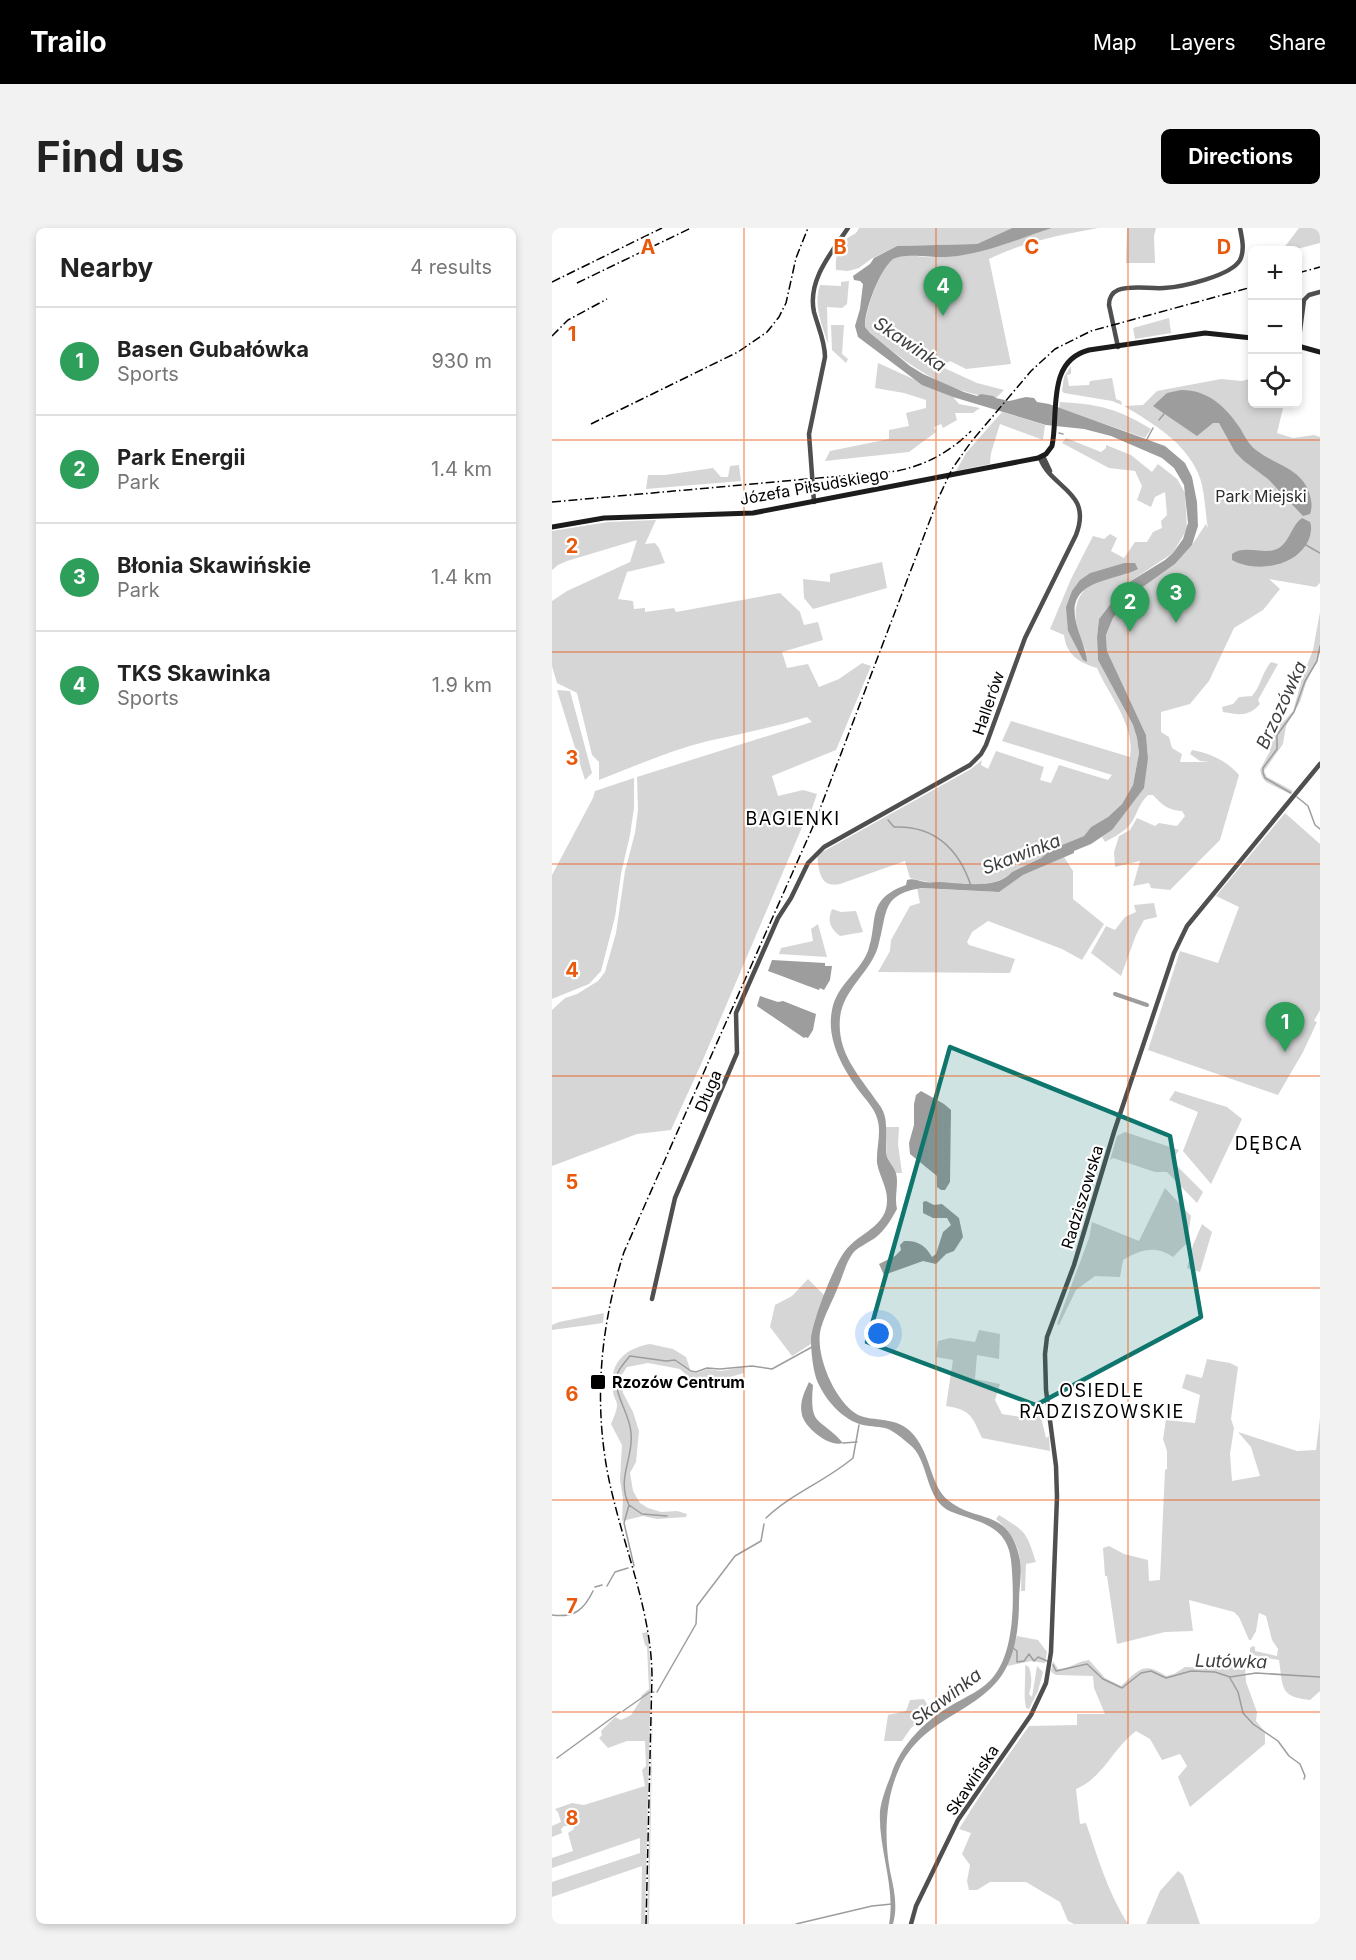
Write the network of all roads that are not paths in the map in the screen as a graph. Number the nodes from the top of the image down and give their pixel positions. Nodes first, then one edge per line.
1 (848, 228) edge
2 (1240, 228) edge
3 (1320, 292) edge
4 (1302, 315) edge
5 (1248, 338) edge
6 (1118, 347) junction
7 (1302, 347) edge
8 (1320, 352) edge
9 (1042, 457) junction
10 (814, 502) junction
11 (552, 527) edge
12 (1320, 764) edge
13 (791, 898) joint
14 (652, 1299) dead end
15 (1051, 1652) joint
16 (911, 1924) edge

1 - 10 street
2 - 6 street
3 - 4 street
5 - 6 main road
6 - 9 main road
7 - 8 main road
9 - 10 main road, Józefa Piłsudskiego
9 - 13 street, Hallerów
10 - 11 main road, Józefa Piłsudskiego
12 - 15 street, Radziszowska
13 - 14 street, Długa
15 - 16 street, Skawińska

